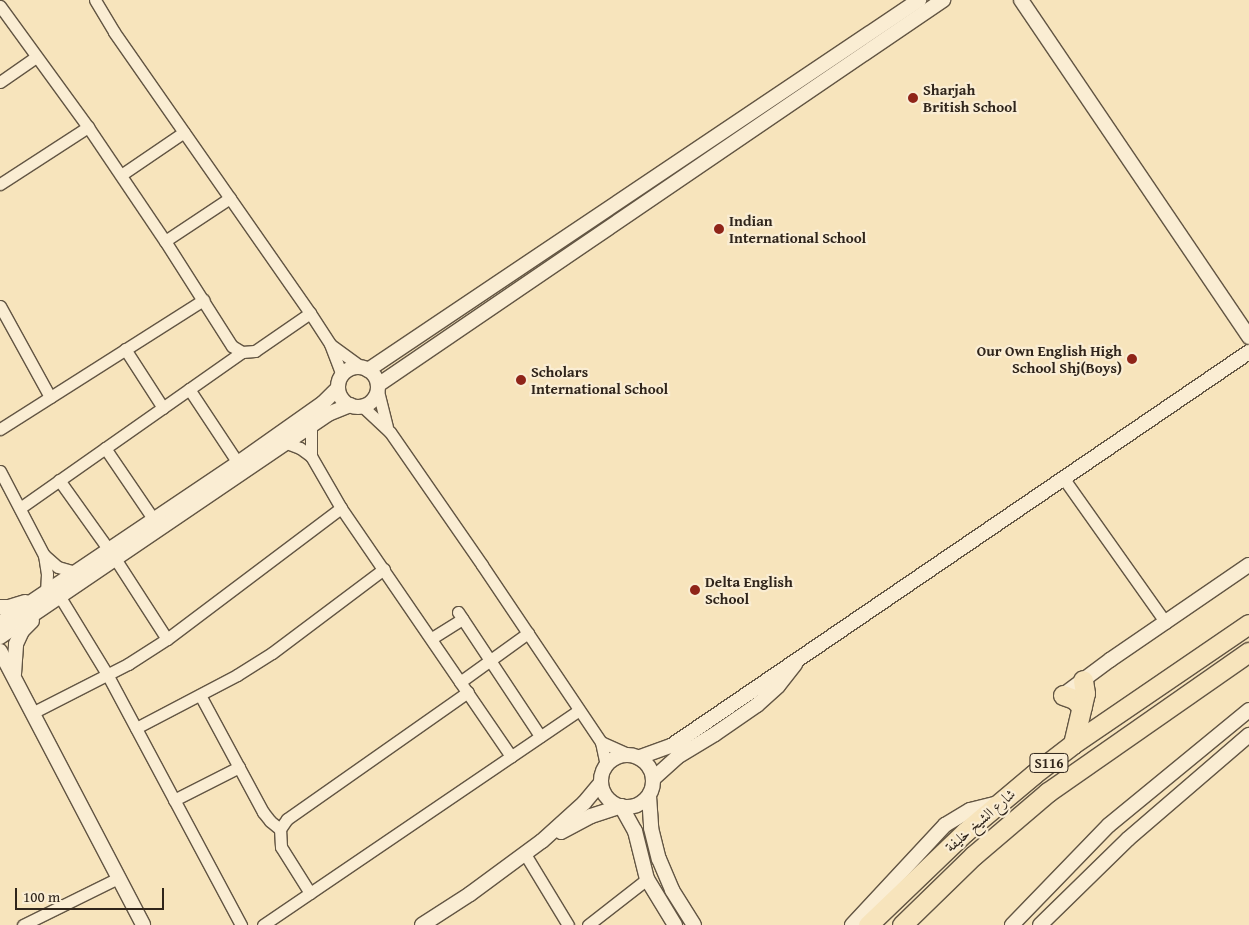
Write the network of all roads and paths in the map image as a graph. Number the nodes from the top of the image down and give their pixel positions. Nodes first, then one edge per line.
1 (95, 0) edge
2 (919, 0) edge
3 (943, 0) edge
4 (1024, 1) edge
5 (0, 6) edge
6 (36, 57) junction
7 (0, 82) edge
8 (88, 127) junction
9 (184, 132) junction
10 (121, 175) junction
11 (0, 184) edge
12 (230, 198) junction
13 (166, 241) junction
14 (203, 300) junction
15 (0, 306) edge
16 (310, 313) junction
17 (1249, 337) edge
18 (330, 344) junction
19 (125, 350) junction
20 (242, 352) junction
21 (1249, 352) edge
22 (366, 369) junction
23 (340, 382) junction
24 (378, 388) junction
25 (189, 389) junction
26 (50, 397) junction
27 (356, 406) junction
28 (163, 408) junction
29 (312, 426) junction
30 (0, 429) edge
31 (389, 430) junction
32 (287, 443) junction
33 (105, 448) junction
34 (311, 456) junction
35 (238, 463) junction
36 (0, 471) edge
37 (1064, 479) junction
38 (59, 480) junction
39 (20, 508) junction
40 (341, 508) junction
41 (154, 520) junction
42 (44, 555) junction
43 (112, 555) junction
44 (1249, 565) edge
45 (384, 569) junction
46 (76, 572) junction
47 (52, 597) junction
48 (0, 607) edge
49 (0, 623) edge
50 (1166, 623) junction
51 (1249, 624) edge
52 (528, 633) junction
53 (0, 637) edge
54 (432, 638) junction
55 (167, 640) junction
56 (0, 651) edge
57 (1249, 652) edge
58 (799, 656) junction
59 (490, 661) junction
60 (107, 674) junction
61 (14, 678) junction
62 (1084, 680) junction
63 (460, 682) junction
64 (468, 692) junction
65 (200, 694) junction
66 (1063, 695) joint
67 (1082, 707) junction
68 (580, 710) junction
69 (1249, 710) edge
70 (32, 713) junction
71 (136, 728) junction
72 (1249, 735) edge
73 (540, 736) junction
74 (601, 742) junction
75 (1074, 744) junction
76 (511, 756) junction
77 (634, 756) junction
78 (606, 765) junction
79 (239, 767) junction
80 (654, 778) junction
81 (601, 784) junction
82 (1158, 785) junction
83 (649, 796) junction
84 (174, 800) junction
85 (999, 802) junction
86 (621, 806) junction
87 (280, 829) junction
88 (1128, 839) junction
89 (542, 841) junction
90 (525, 854) junction
91 (118, 878) junction
92 (647, 879) junction
93 (310, 893) junction
94 (23, 925) edge
95 (143, 925) edge
96 (241, 925) edge
97 (262, 925) edge
98 (422, 925) edge
99 (568, 925) edge
100 (588, 925) edge
101 (674, 925) edge
102 (694, 925) edge
103 (852, 925) edge
104 (868, 925) edge
105 (902, 925) edge
106 (1012, 925) edge
107 (1040, 925) edge

1 - 9 street
2 - 22 street
3 - 24 street
4 - 17 street
5 - 6 street
6 - 7 street
6 - 8 street
8 - 10 street
8 - 11 street
9 - 10 street
9 - 12 street
10 - 13 street
12 - 13 street
12 - 16 street
13 - 14 street
14 - 19 street
14 - 20 street
15 - 26 street
16 - 18 street
16 - 20 street
18 - 22 street
18 - 23 street
19 - 26 street
19 - 28 street
20 - 25 street
21 - 37 street
22 - 23 street
22 - 24 street
23 - 27 street
23 - 35 street
24 - 27 street
24 - 31 street
25 - 28 street
25 - 35 street
26 - 30 street
27 - 29 street
27 - 31 street
28 - 33 street
29 - 32 street
29 - 34 street
31 - 52 street
32 - 34 street
32 - 43 street
33 - 38 street
33 - 41 street
34 - 40 street
35 - 41 street
36 - 39 street
37 - 50 street
37 - 58 street
38 - 39 street
38 - 43 street
39 - 42 street
40 - 45 street
40 - 55 street
41 - 43 street
42 - 46 street
42 - 47 street
43 - 46 street
43 - 47 street
43 - 55 street
44 - 50 street
45 - 54 street
45 - 65 street
46 - 47 street
47 - 48 street
47 - 49 street
47 - 53 street
47 - 60 street
47 - 61 street
50 - 62 street
51 - 75 highway, شارع الشيخ خليفة / S116
52 - 59 street
52 - 68 street
54 - 59 street
54 - 63 street
55 - 60 street
56 - 61 street
57 - 105 highway, شارع الشيخ خليفة / S116
58 - 77 street
58 - 80 street
59 - 63 street
59 - 73 street
60 - 70 street
60 - 71 street
61 - 70 street
62 - 66 street
62 - 67 highway
63 - 64 street
64 - 76 street
64 - 87 street
65 - 71 street
65 - 79 street
66 - 67 highway
67 - 75 highway
68 - 73 street
68 - 74 street
69 - 82 street
70 - 91 street
71 - 84 street
72 - 88 street
73 - 76 street
74 - 77 street
74 - 78 street
75 - 85 highway, شارع الشيخ خليفة / S116
76 - 93 street
77 - 78 street
77 - 80 street
78 - 81 street
79 - 84 street
79 - 87 street
80 - 83 street
81 - 86 street
81 - 89 street
82 - 88 street
82 - 106 street
83 - 86 street
83 - 102 street
84 - 96 street
85 - 103 street
85 - 104 highway, شارع الشيخ خليفة / S116
86 - 89 street
86 - 92 street
87 - 93 street
88 - 107 street
89 - 90 street
90 - 98 street
90 - 99 street
91 - 94 street
91 - 95 street
92 - 100 street
92 - 101 street
93 - 97 street

